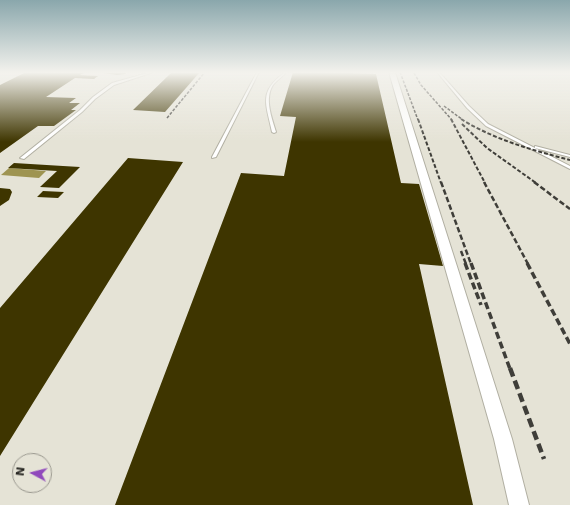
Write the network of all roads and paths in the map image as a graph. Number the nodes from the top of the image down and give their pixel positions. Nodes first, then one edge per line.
1 (97, 96) edge
2 (246, 96) edge
3 (267, 96) edge
4 (399, 96) edge
5 (458, 96) edge
6 (274, 132) dead end
7 (524, 144) junction
8 (570, 156) edge
9 (214, 157) dead end
10 (22, 158) dead end
11 (570, 168) edge
12 (519, 505) edge

1 - 10 lane
2 - 9 lane
3 - 6 lane
4 - 12 street
5 - 7 lane
7 - 8 lane
7 - 11 lane

